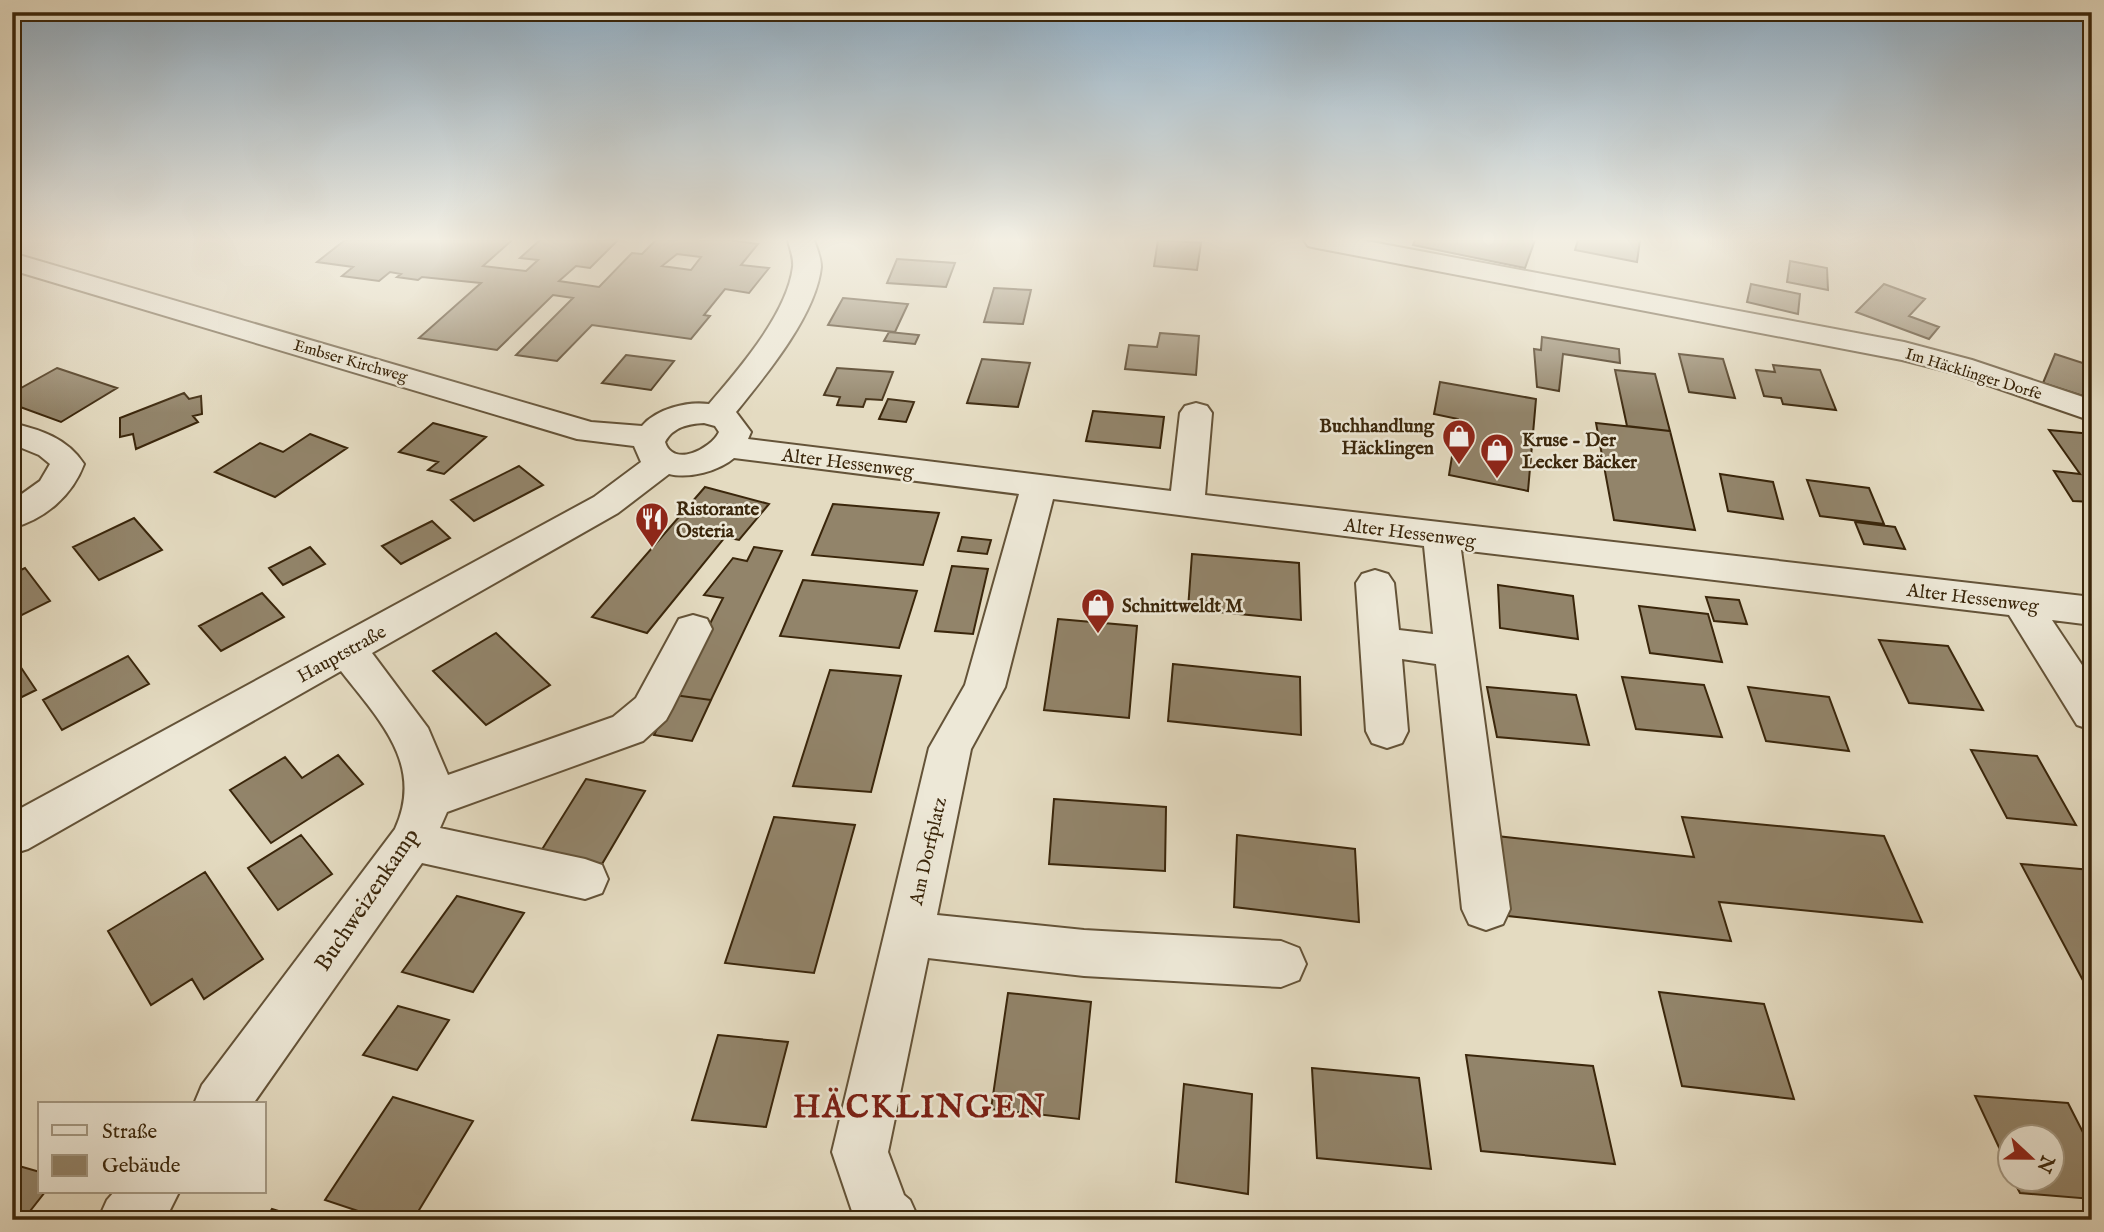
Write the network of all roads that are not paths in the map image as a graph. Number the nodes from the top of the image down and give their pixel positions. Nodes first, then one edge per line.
1 (135, 297) edge
2 (796, 297) edge
3 (1621, 297) edge
4 (2092, 411) edge
5 (1196, 413) dead end
6 (723, 431) junction
7 (12, 433) edge
8 (657, 449) junction
9 (1040, 485) junction
10 (1187, 504) junction
11 (12, 516) edge
12 (1441, 536) junction
13 (1375, 583) dead end
14 (2021, 603) junction
15 (2092, 611) edge
16 (693, 629) dead end
17 (1381, 642) junction
18 (346, 649) junction
19 (1455, 652) junction
20 (2092, 714) edge
21 (1387, 731) dead end
22 (420, 820) junction
23 (12, 835) edge
24 (585, 880) dead end
25 (1486, 909) dead end
26 (908, 934) junction
27 (1281, 964) dead end
28 (221, 1102) edge
29 (149, 1194) edge
30 (127, 1220) edge
31 (890, 1220) edge

1 - 8 street, Embser Kirchweg
2 - 6 street
3 - 4 street, Im Häcklinger Dorfe
5 - 10 street
6 - 8 street
6 - 8 street
6 - 9 street, Alter Hessenweg
7 - 11 street
8 - 18 street, Hauptstraße
9 - 10 street, Alter Hessenweg
9 - 26 street, Am Dorfplatz
10 - 12 street, Alter Hessenweg
12 - 14 street, Alter Hessenweg
12 - 19 street
13 - 17 street
14 - 15 street, Alter Hessenweg
14 - 20 street
16 - 22 street
17 - 19 street
17 - 21 street
18 - 22 street
18 - 23 street, Hauptstraße
19 - 25 street
22 - 24 street
22 - 28 street, Buchweizenkamp
26 - 27 street
26 - 31 street, Am Dorfplatz
29 - 30 street

